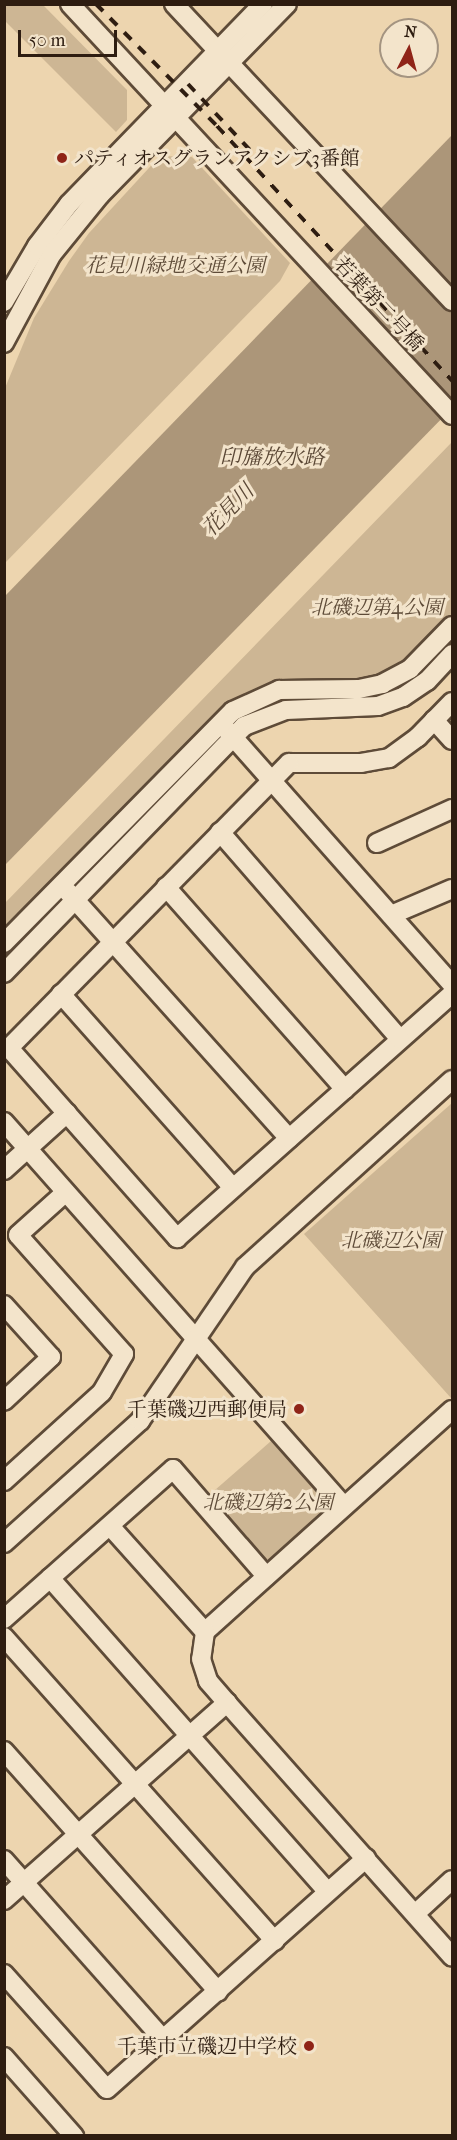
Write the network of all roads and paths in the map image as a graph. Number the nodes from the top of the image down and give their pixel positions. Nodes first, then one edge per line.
1 (70, 4) edge
2 (174, 4) edge
3 (263, 4) edge
4 (287, 4) edge
5 (225, 55) junction
6 (169, 111) junction
7 (4, 302) edge
8 (453, 302) edge
9 (4, 343) edge
10 (453, 415) edge
11 (453, 626) edge
12 (453, 654) edge
13 (453, 702) edge
14 (434, 720) junction
15 (220, 722) junction
16 (233, 737) junction
17 (453, 740) edge
18 (271, 780) junction
19 (453, 809) edge
20 (220, 832) junction
21 (377, 843) dead end
22 (61, 885) junction
23 (166, 887) junction
24 (453, 889) edge
25 (76, 900) junction
26 (391, 915) junction
27 (114, 940) junction
28 (4, 943) edge
29 (4, 973) edge
30 (453, 984) edge
31 (61, 994) junction
32 (453, 994) edge
33 (400, 1039) junction
34 (453, 1080) edge
35 (345, 1089) junction
36 (67, 1113) junction
37 (4, 1122) edge
38 (289, 1138) junction
39 (27, 1147) junction
40 (4, 1170) edge
41 (233, 1188) junction
42 (66, 1192) junction
43 (11, 1241) edge
44 (4, 1305) edge
45 (196, 1338) junction
46 (4, 1401) edge
47 (453, 1410) edge
48 (4, 1481) edge
49 (344, 1506) junction
50 (110, 1526) junction
51 (4, 1543) edge
52 (266, 1576) junction
53 (50, 1578) junction
54 (4, 1619) edge
55 (205, 1632) junction
56 (4, 1637) edge
57 (226, 1703) junction
58 (190, 1736) junction
59 (4, 1751) edge
60 (135, 1784) junction
61 (79, 1834) junction
62 (366, 1858) junction
63 (4, 1860) edge
64 (453, 1880) edge
65 (24, 1883) junction
66 (327, 1891) junction
67 (4, 1900) edge
68 (415, 1914) junction
69 (275, 1941) junction
70 (453, 1956) edge
71 (4, 1974) edge
72 (218, 1991) junction
73 (164, 2040) junction
74 (4, 2057) edge
75 (74, 2136) edge

1 - 6 street, 若葉第二号橋
2 - 5 street
3 - 5 street
4 - 5 street
5 - 6 street
5 - 8 street
6 - 7 street
6 - 9 street
6 - 10 street, 若葉第二号橋
11 - 15 street
12 - 16 street
13 - 14 street
14 - 17 street
14 - 18 street
15 - 16 street
15 - 22 street
16 - 18 street
16 - 25 street
18 - 20 street
18 - 26 street
19 - 21 street
20 - 23 street
20 - 33 street
22 - 25 street
22 - 28 street
23 - 27 street
23 - 35 street
24 - 26 street
25 - 27 street
25 - 29 street
26 - 30 street
27 - 31 street
27 - 38 street
31 - 36 street
31 - 41 street
32 - 33 street
33 - 35 street
34 - 45 street
35 - 38 street
36 - 39 street
36 - 41 street
37 - 39 street
38 - 41 street
39 - 40 street
39 - 42 street
42 - 43 street
42 - 45 street
43 - 48 street
44 - 46 street
45 - 49 street
45 - 51 street
47 - 49 street
49 - 52 street
50 - 52 street
50 - 53 street
50 - 55 street
52 - 55 street
53 - 54 street
53 - 58 street
55 - 57 street
56 - 60 street
57 - 58 street
57 - 62 street
58 - 60 street
58 - 66 street
59 - 61 street
60 - 61 street
60 - 69 street
61 - 65 street
61 - 72 street
62 - 66 street
62 - 68 street
63 - 65 street
64 - 68 street
65 - 67 street
65 - 73 street
66 - 69 street
68 - 70 street
69 - 72 street
71 - 73 street
72 - 73 street
74 - 75 street

